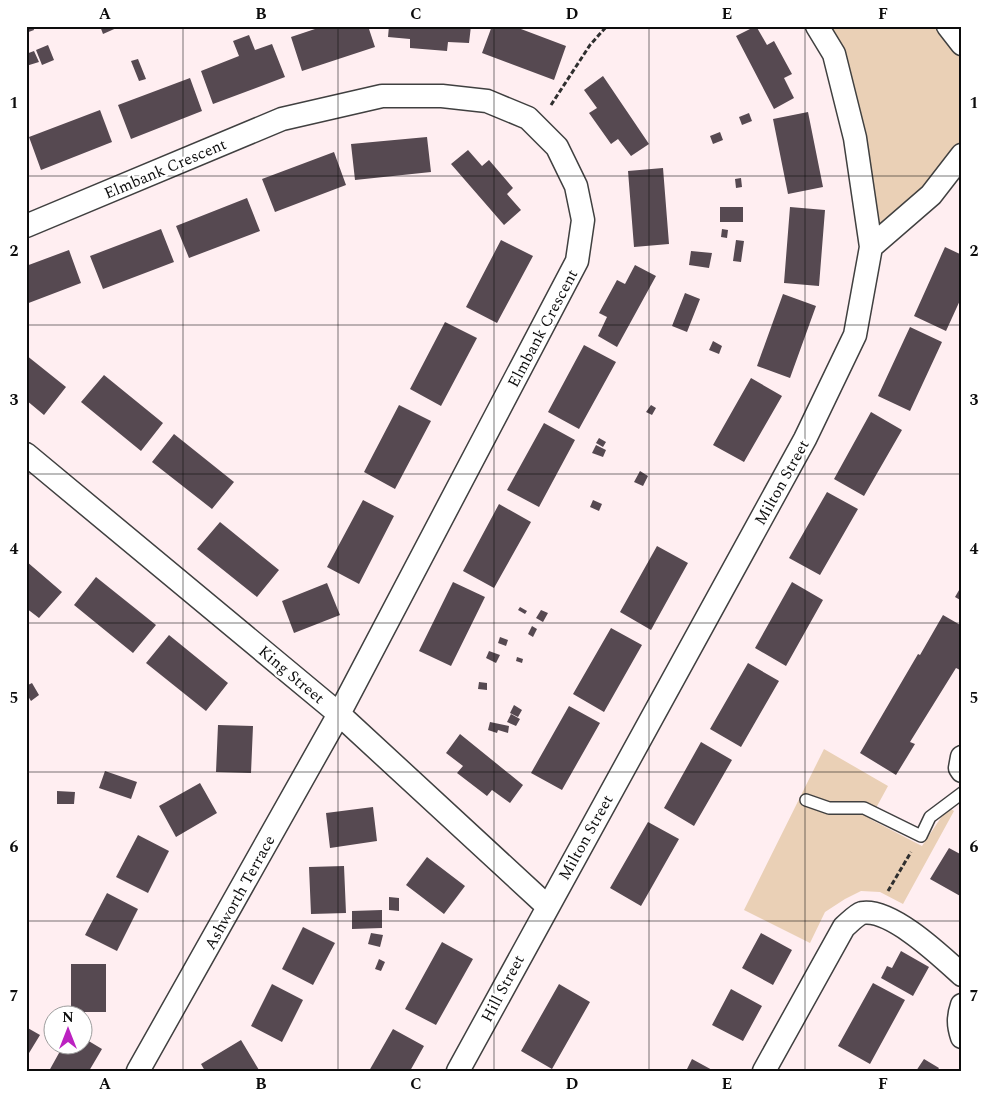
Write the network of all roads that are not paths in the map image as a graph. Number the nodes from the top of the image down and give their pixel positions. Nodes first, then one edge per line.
1 (817, 26) edge
2 (948, 26) edge
3 (962, 44) edge
4 (962, 155) edge
5 (26, 226) edge
6 (870, 247) junction
7 (26, 454) edge
8 (340, 714) junction
9 (962, 757) edge
10 (962, 771) edge
11 (962, 793) edge
12 (806, 800) dead end
13 (547, 906) junction
14 (962, 975) edge
15 (962, 1005) edge
16 (962, 1037) edge
17 (138, 1071) edge
18 (458, 1071) edge
19 (764, 1071) edge

1 - 6 street, Milton Street
2 - 3 street
4 - 6 street
5 - 8 street, Elmbank Crescent
6 - 13 street, Milton Street
7 - 8 street, King Street
8 - 13 street, King Street
8 - 17 street, Ashworth Terrace
9 - 10 street
11 - 12 lane
13 - 18 street, Hill Street
14 - 19 street
15 - 16 street

